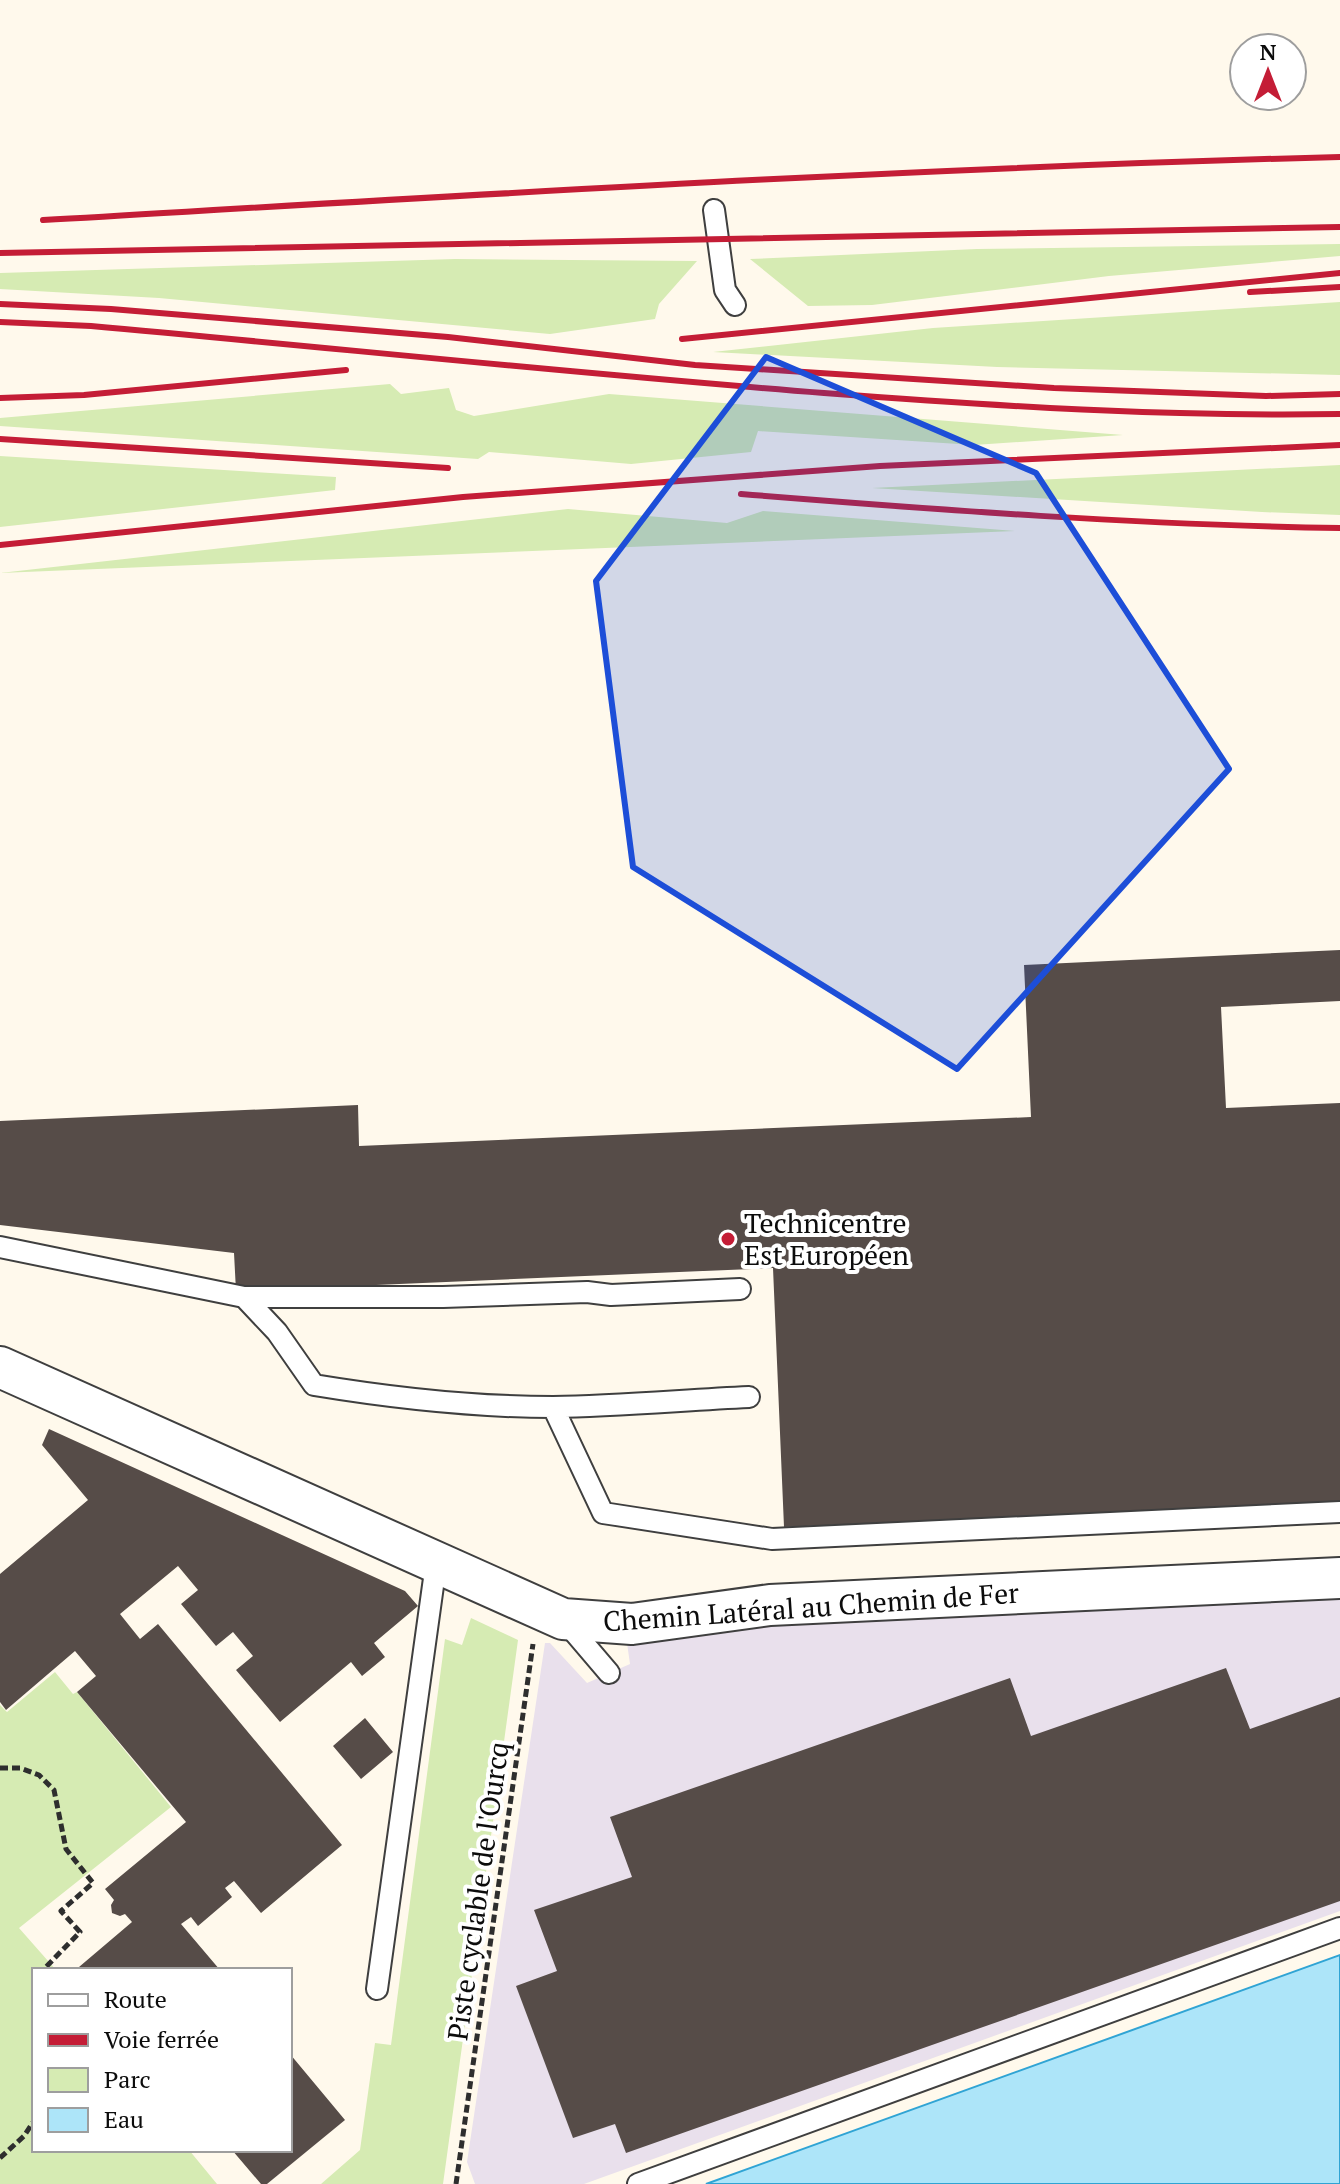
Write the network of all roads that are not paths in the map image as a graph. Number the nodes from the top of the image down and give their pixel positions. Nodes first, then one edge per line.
1 (714, 210) dead end
2 (735, 305) dead end
3 (0, 1247) edge
4 (740, 1289) dead end
5 (244, 1297) junction
6 (0, 1367) edge
7 (749, 1397) dead end
8 (553, 1407) junction
9 (1340, 1512) edge
10 (436, 1564) junction
11 (1340, 1578) edge
12 (563, 1619) junction
13 (609, 1673) dead end
14 (1340, 1928) edge
15 (377, 1989) dead end
16 (638, 2184) edge

1 - 2 lane
3 - 5 lane
4 - 5 lane
5 - 8 lane
6 - 10 street, Chemin Latéral au Chemin de Fer
7 - 8 lane
8 - 9 lane
10 - 12 street, Chemin Latéral au Chemin de Fer
10 - 15 lane
11 - 12 street, Chemin Latéral au Chemin de Fer
12 - 13 lane
14 - 16 lane

